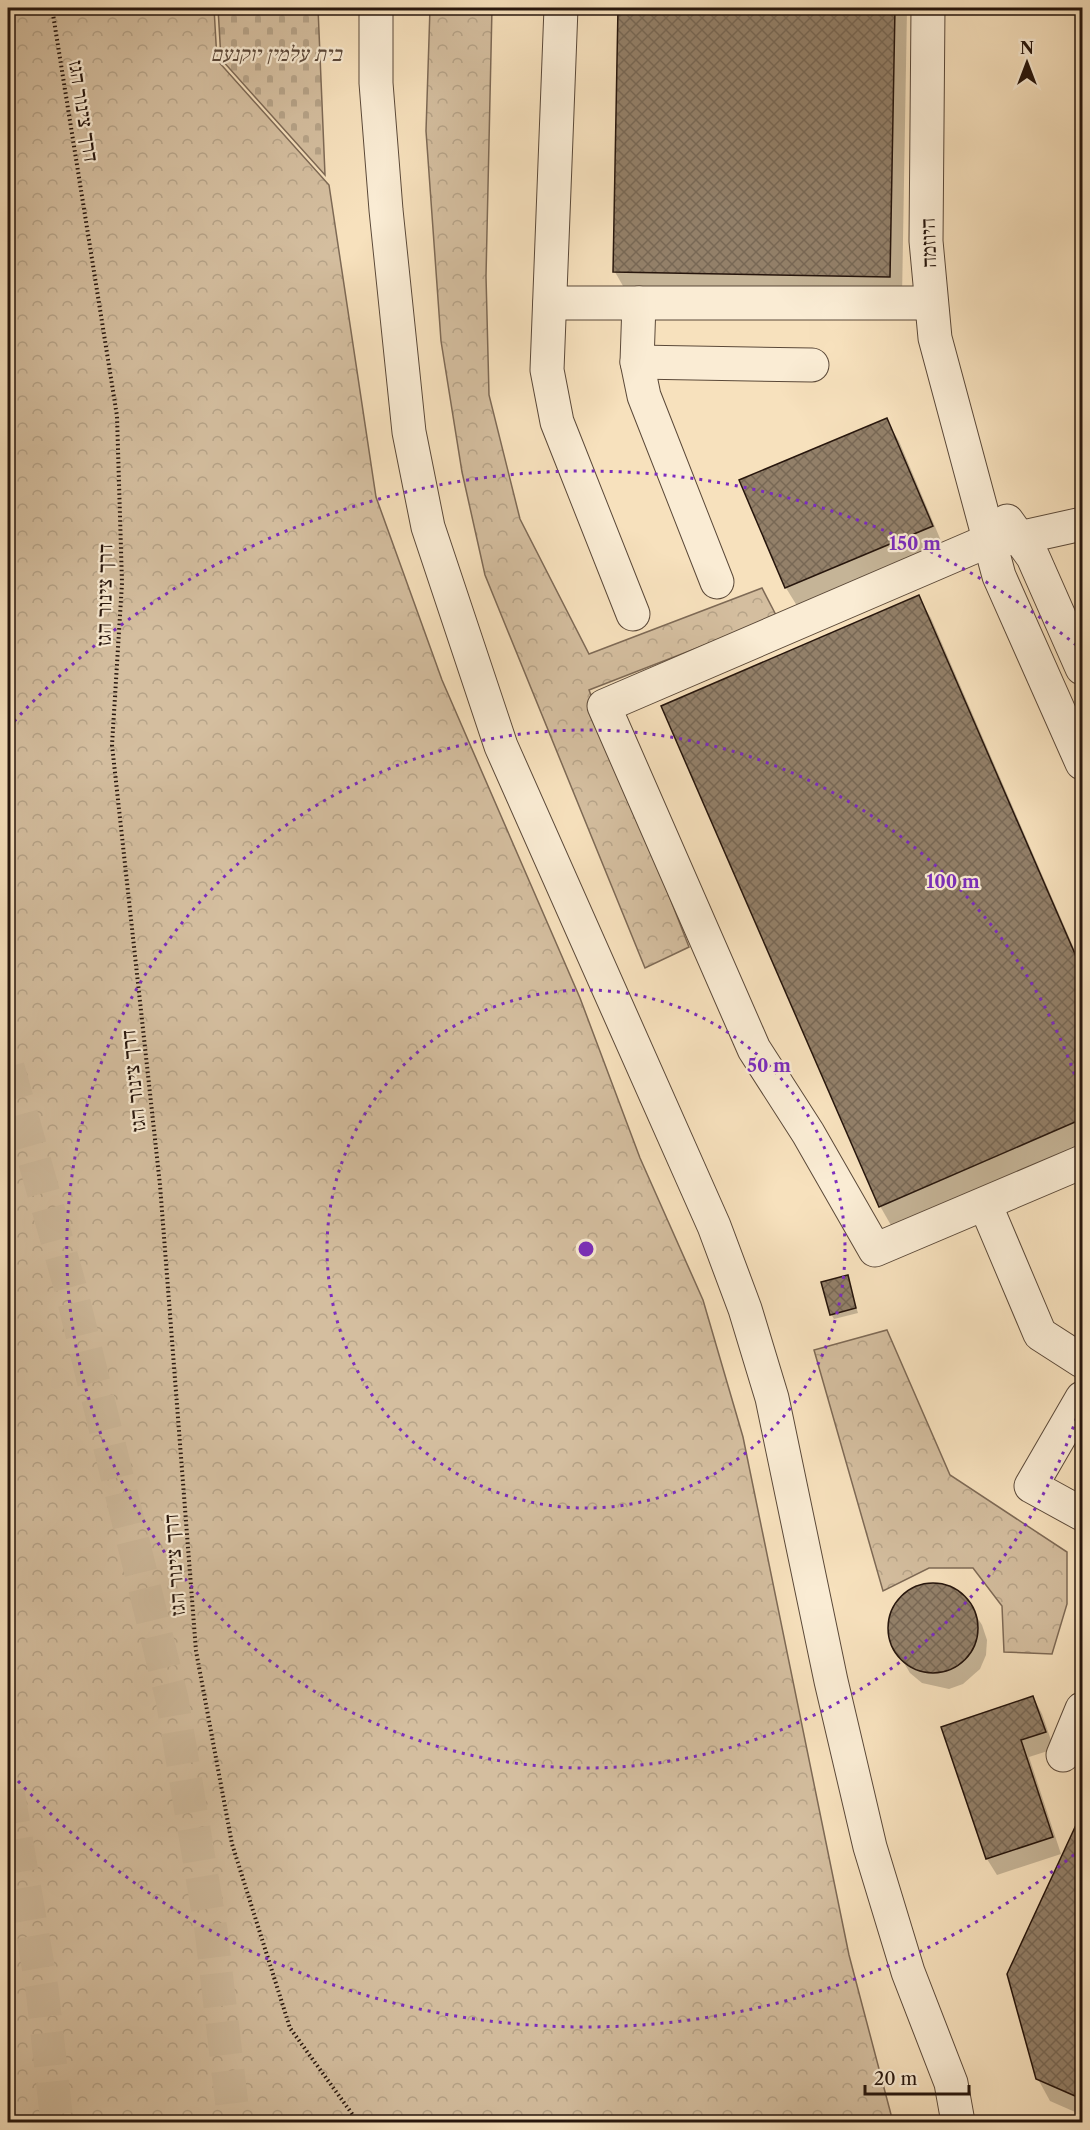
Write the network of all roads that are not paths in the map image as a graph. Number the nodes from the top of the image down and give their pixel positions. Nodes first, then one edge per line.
1 (376, 8) edge
2 (561, 8) edge
3 (928, 8) edge
4 (550, 303) junction
5 (639, 303) junction
6 (931, 303) junction
7 (637, 362) junction
8 (812, 365) dead end
9 (1083, 525) edge
10 (1005, 539) junction
11 (717, 582) dead end
12 (633, 614) dead end
13 (1083, 668) edge
14 (1083, 764) edge
15 (1083, 1162) edge
16 (985, 1204) junction
17 (1083, 1361) edge
18 (1083, 1398) edge
19 (1083, 1515) edge
20 (1083, 1709) edge
21 (1063, 1755) dead end
22 (951, 2083) junction
23 (958, 2122) edge
24 (978, 2122) edge

1 - 22 street
2 - 4 street
3 - 6 street, היוזמה
4 - 5 street
4 - 12 street
5 - 6 street
5 - 7 street
6 - 10 street, היוזמה
7 - 8 street
7 - 11 street
9 - 10 street
10 - 13 street, היוזמה
10 - 14 street, היוזמה
10 - 16 street
15 - 16 street
16 - 17 street
18 - 19 street
20 - 21 street
22 - 23 street
22 - 24 street

